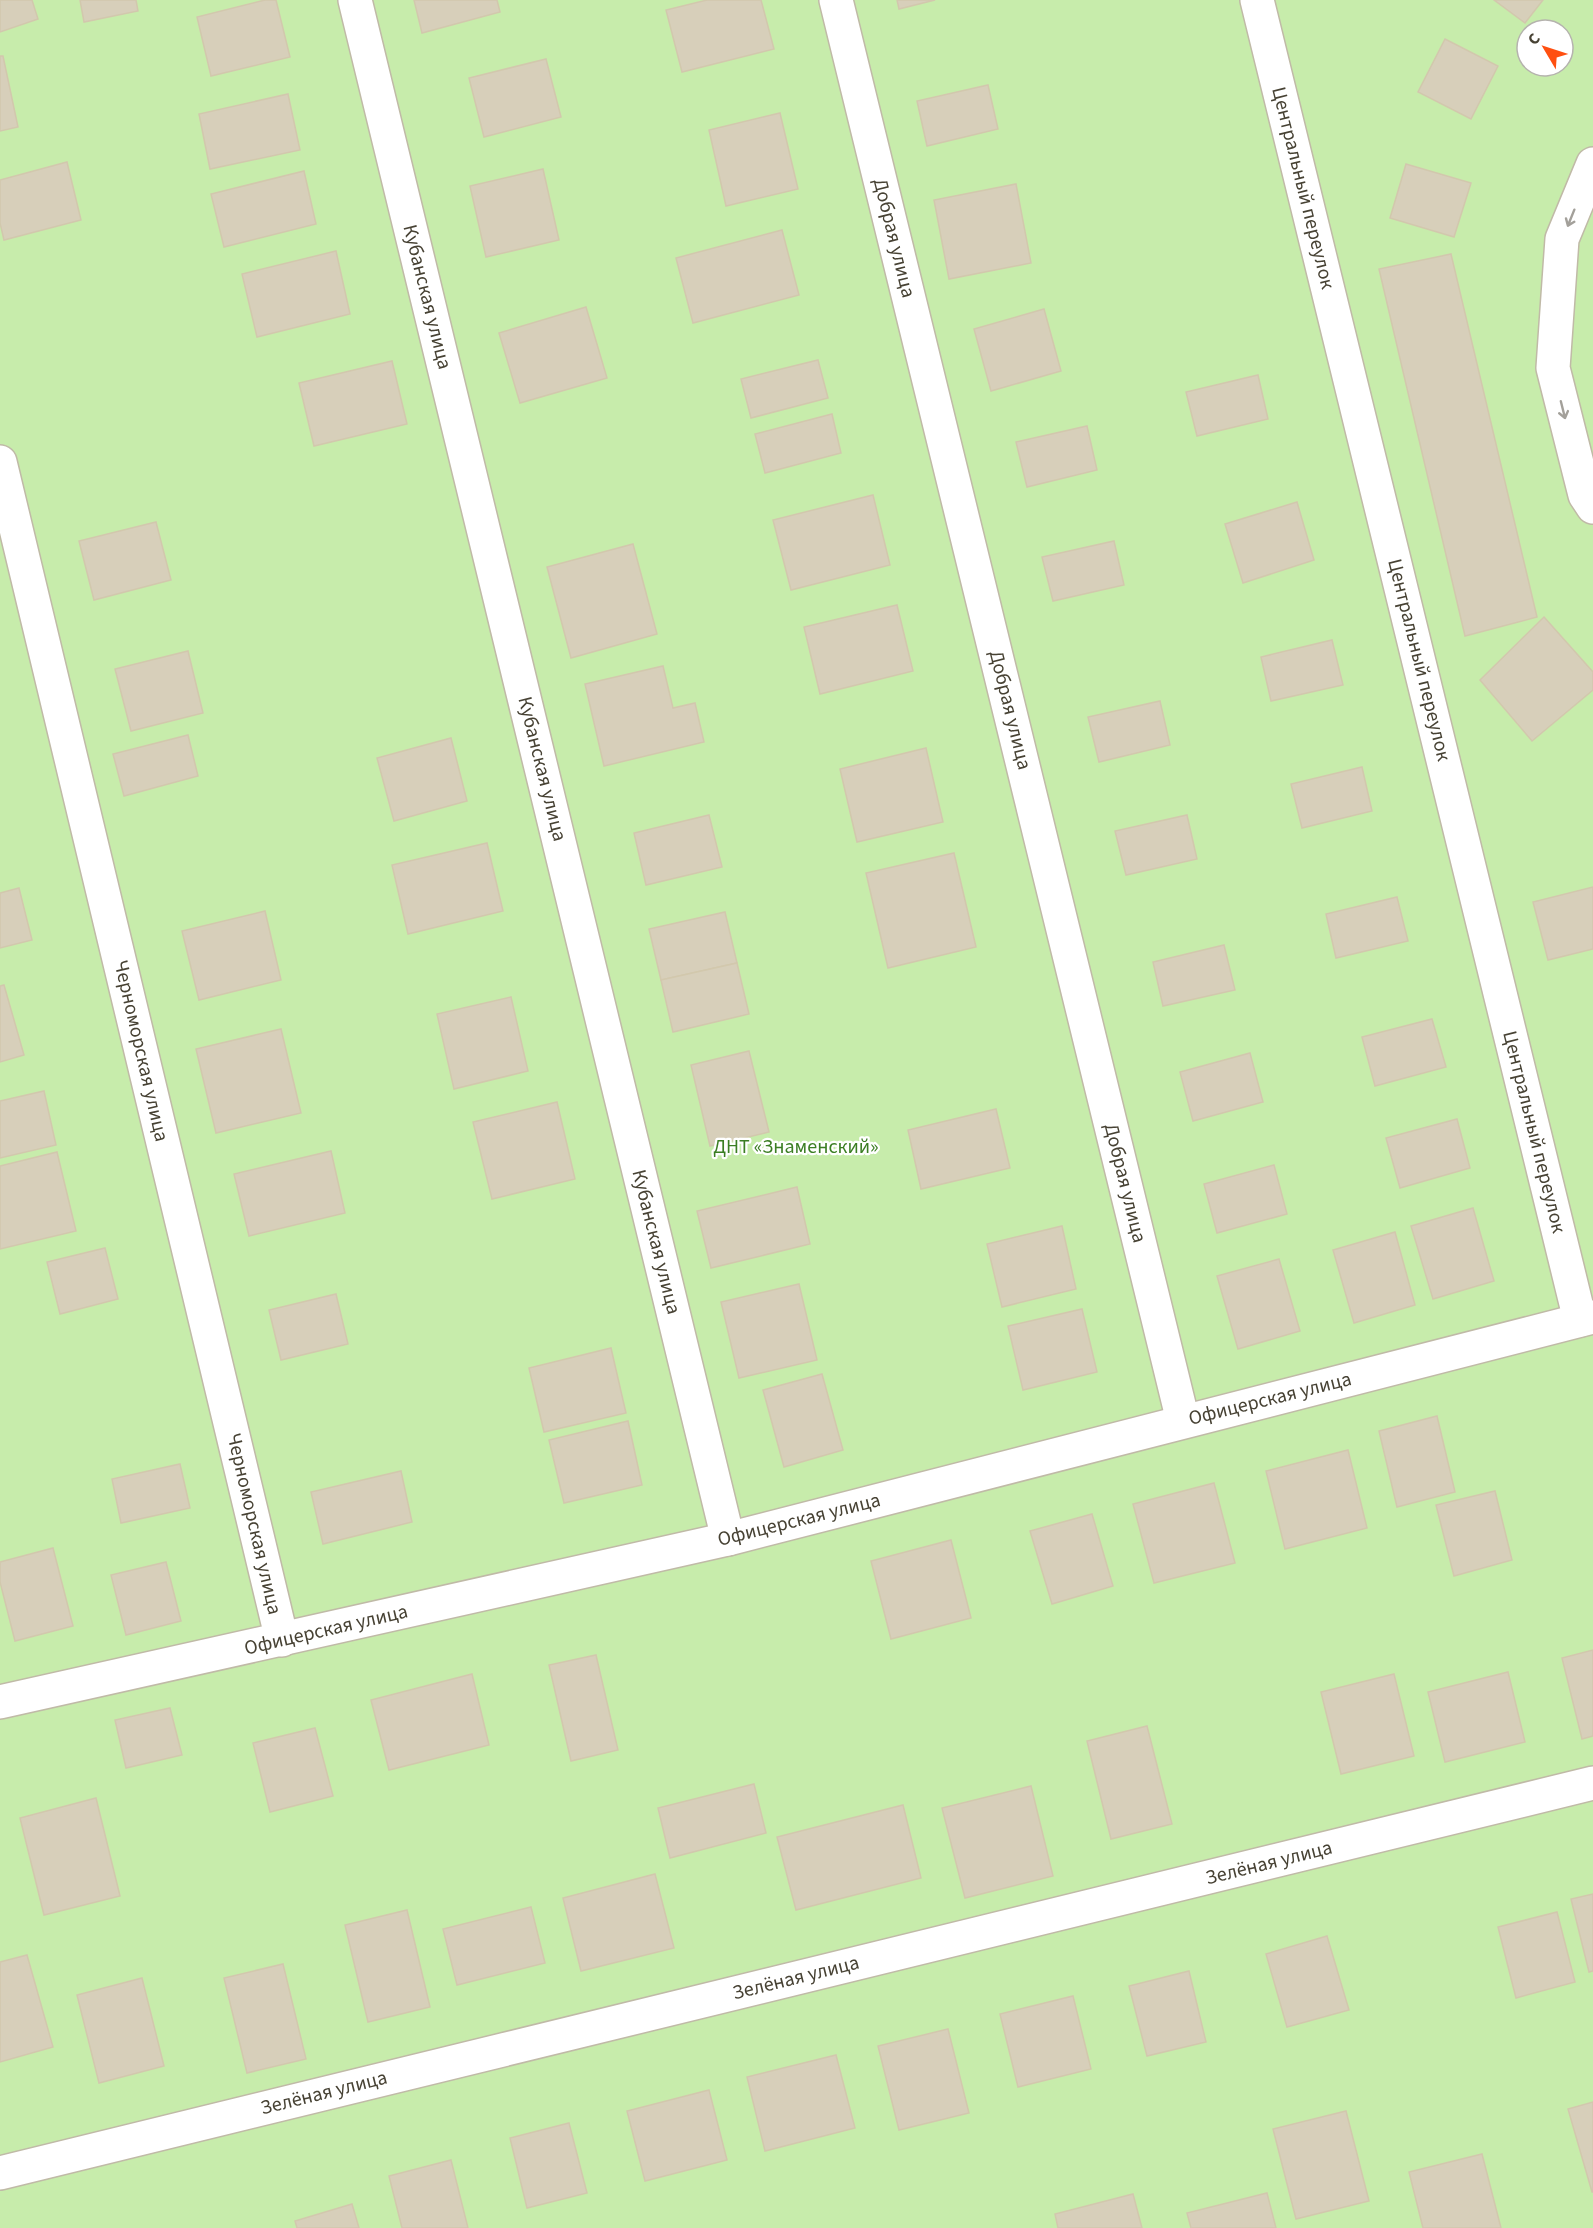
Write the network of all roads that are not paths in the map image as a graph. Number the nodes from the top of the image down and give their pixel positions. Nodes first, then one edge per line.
1 (355, 0) edge
2 (836, 0) edge
3 (1257, 0) edge
4 (1593, 164) edge
5 (0, 462) edge
6 (1593, 507) edge
7 (1587, 1318) edge
8 (1183, 1421) junction
9 (728, 1539) junction
10 (282, 1640) junction
11 (0, 1702) edge
12 (1593, 1783) edge
13 (0, 2172) edge

1 - 9 street, Кубанская улица
2 - 8 street, Добрая улица
3 - 7 street, Центральный переулок
4 -> 6 street
5 - 10 street, Черноморская улица
7 - 8 street, Офицерская улица
8 - 9 street, Офицерская улица
9 - 10 street, Офицерская улица
10 - 11 street, Офицерская улица
12 - 13 street, Зелёная улица

